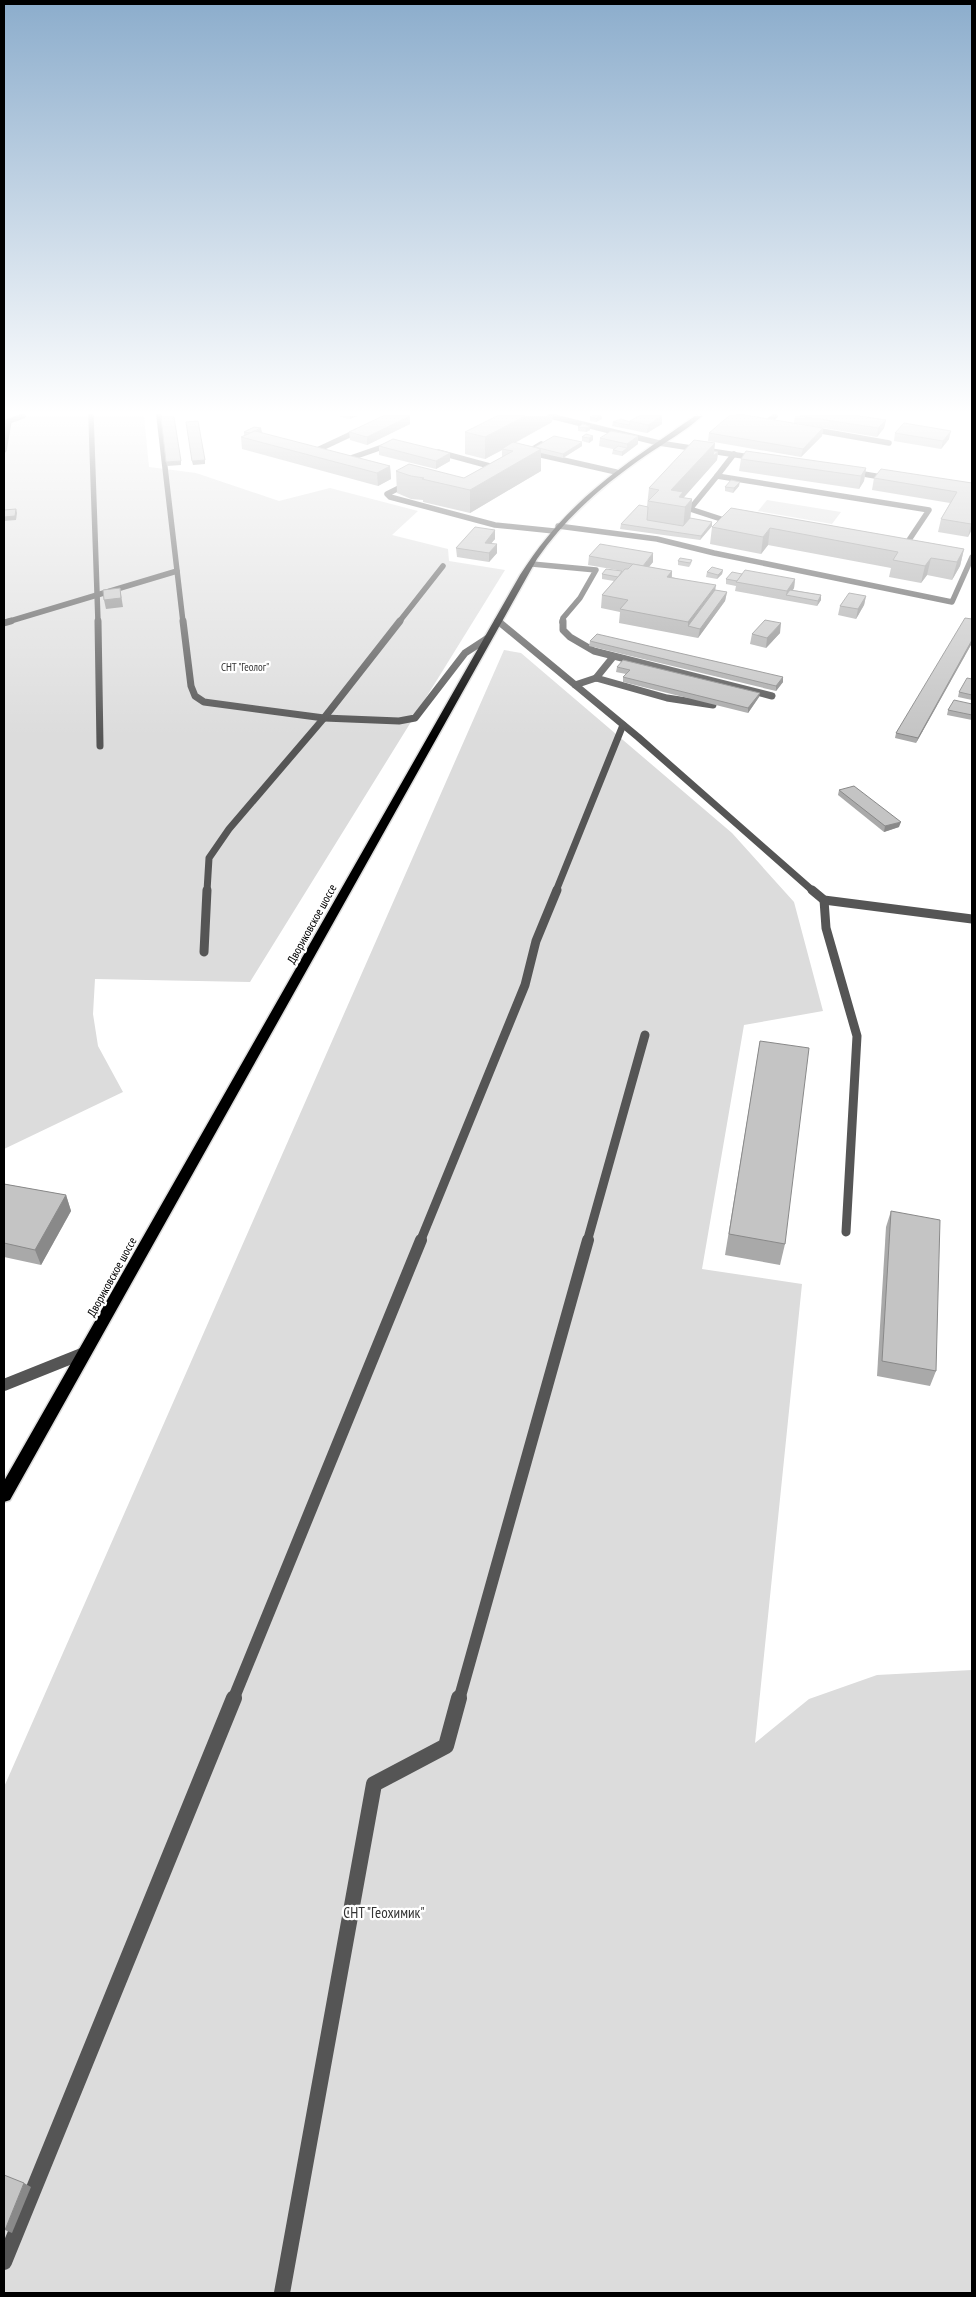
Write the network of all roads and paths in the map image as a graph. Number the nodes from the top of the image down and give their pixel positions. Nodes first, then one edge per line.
1 (95, 523) edge
2 (172, 523) edge
3 (488, 523) edge
4 (562, 523) edge
5 (920, 523) edge
6 (556, 529) junction
7 (915, 548) edge
8 (963, 555) edge
9 (972, 557) edge
10 (532, 564) junction
11 (443, 566) dead end
12 (177, 570) junction
13 (98, 595) junction
14 (498, 621) junction
15 (4, 623) edge
16 (488, 638) junction
17 (614, 657) junction
18 (596, 678) junction
19 (576, 685) junction
20 (772, 696) dead end
21 (713, 705) edge
22 (324, 718) junction
23 (623, 724) junction
24 (100, 746) dead end
25 (824, 900) junction
26 (972, 918) edge
27 (204, 952) dead end
28 (644, 1034) dead end
29 (846, 1232) dead end
30 (84, 1353) junction
31 (4, 1386) edge
32 (4, 1494) edge
33 (4, 2262) edge
34 (282, 2293) edge

1 - 13 street
2 - 12 street
3 - 6 street
4 - 6 main road, Двориковское шоссе
5 - 7 street
6 - 9 street
6 - 10 main road, Двориковское шоссе
8 - 9 street
10 - 14 main road, Двориковское шоссе
10 - 17 street
11 - 22 street
12 - 13 street
12 - 22 street
13 - 15 street
13 - 24 street
14 - 16 main road, Двориковское шоссе
14 - 19 street
16 - 22 street
16 - 30 main road, Двориковское шоссе
17 - 18 street
17 - 20 street
18 - 19 street
18 - 21 street
19 - 23 street
22 - 27 street
23 - 25 street
23 - 33 street
25 - 26 street
25 - 29 street
28 - 34 street
30 - 31 street
30 - 32 main road, Двориковское шоссе

